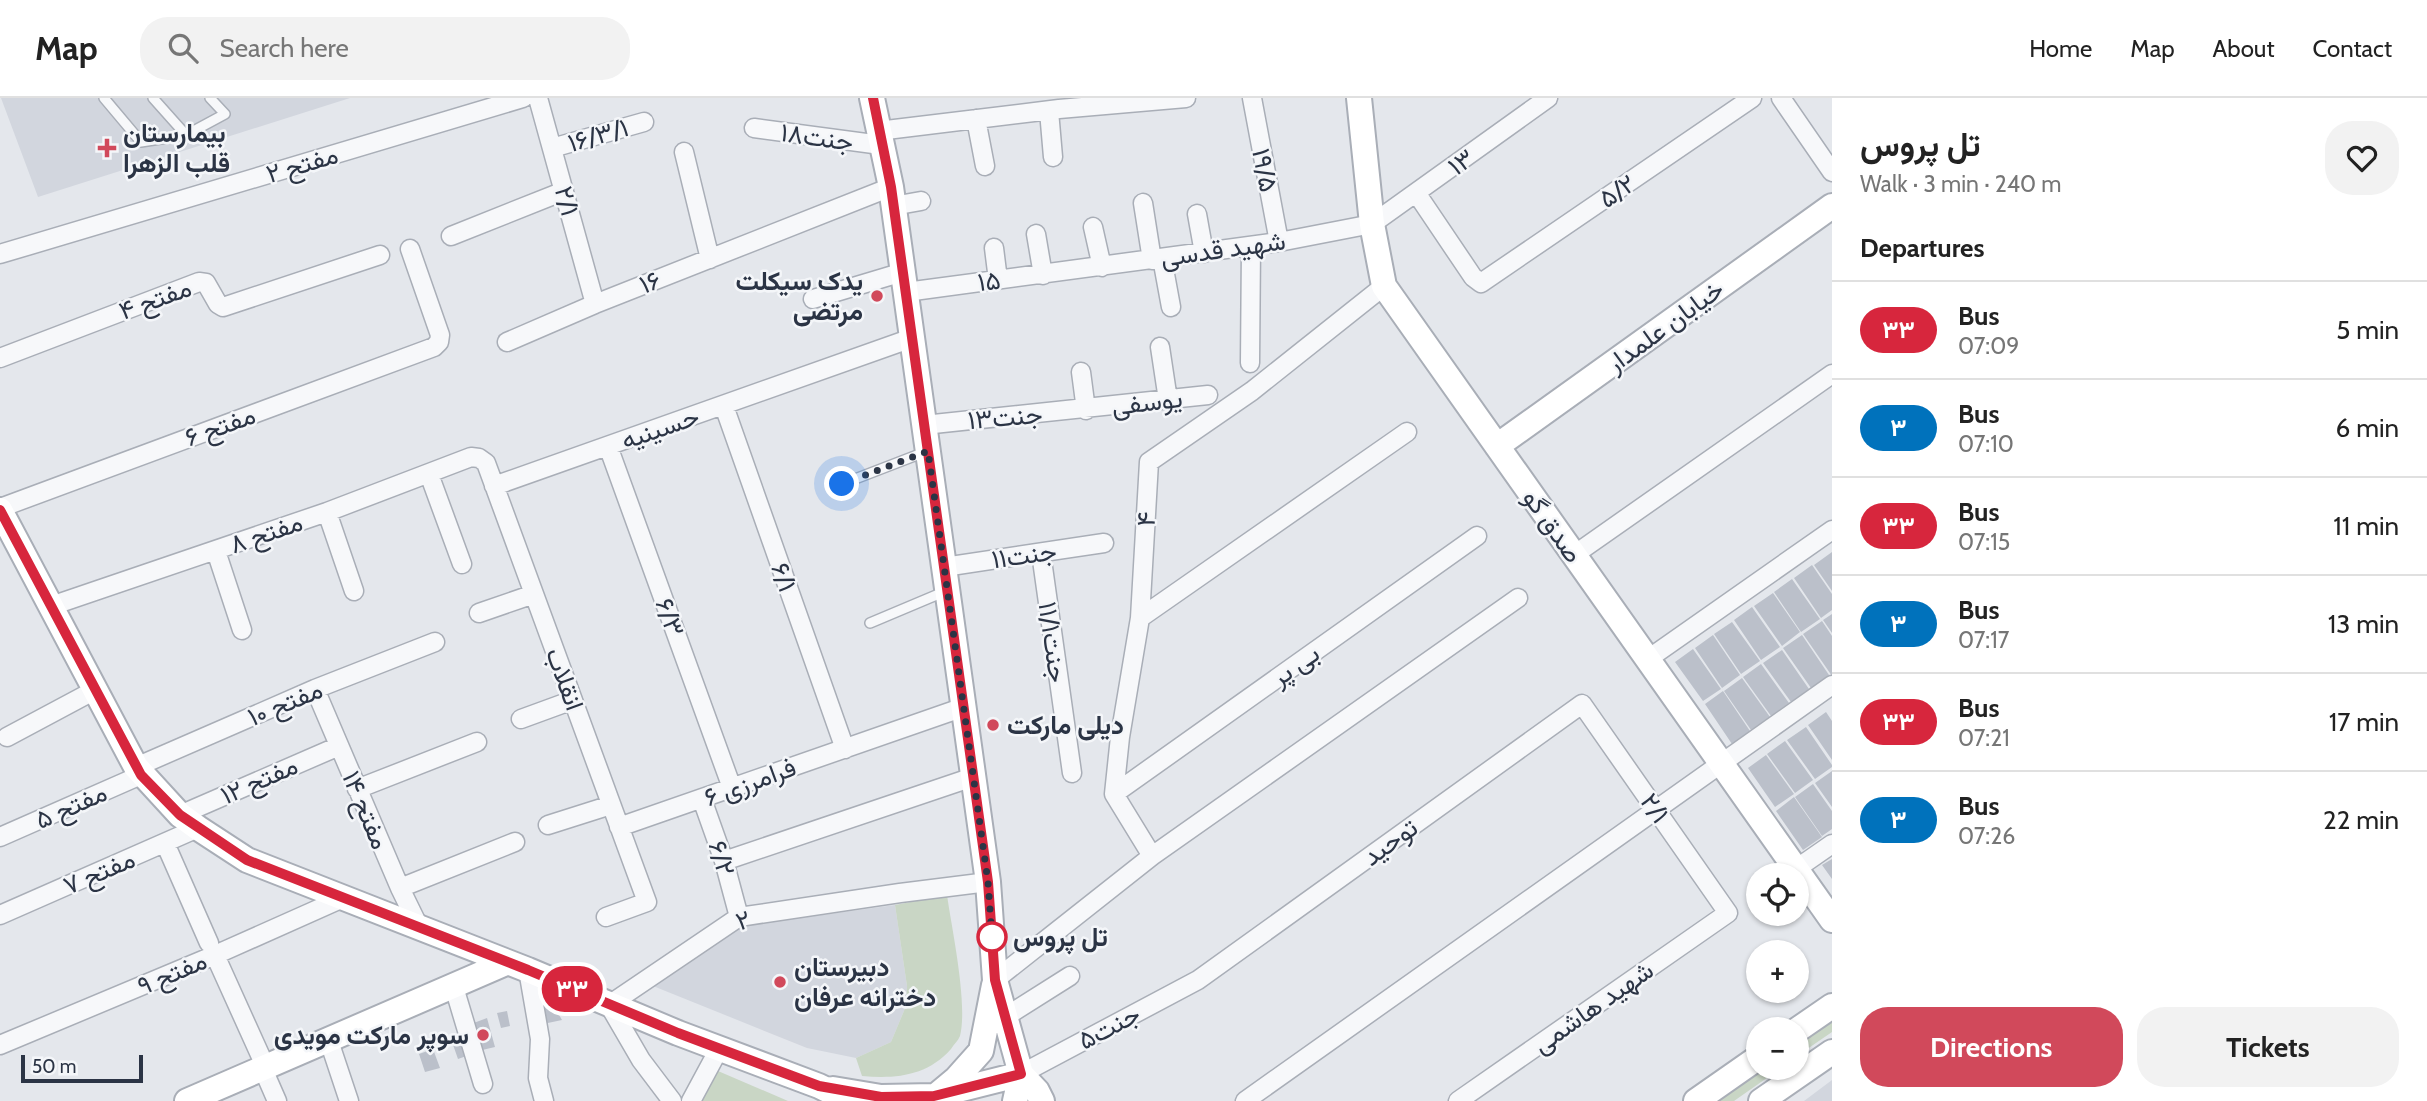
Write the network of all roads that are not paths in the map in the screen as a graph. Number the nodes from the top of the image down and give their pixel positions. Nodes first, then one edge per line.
1 (104, 98) edge
2 (153, 98) edge
3 (210, 98) edge
4 (523, 98) edge
5 (538, 98) edge
6 (873, 98) edge
7 (1186, 98) edge
8 (1252, 98) edge
9 (1359, 98) edge
10 (1548, 98) edge
11 (1752, 98) edge
12 (1781, 98) edge
13 (1135, 100) edge
14 (1017, 106) edge
15 (1055, 106) edge
16 (976, 120) junction
17 (644, 122) dead end
18 (754, 128) dead end
19 (186, 135) junction
20 (879, 138) junction
21 (552, 148) junction
22 (684, 152) dead end
23 (1053, 157) dead end
24 (985, 166) dead end
25 (1832, 172) edge
26 (564, 191) junction
27 (1417, 194) junction
28 (892, 197) junction
29 (921, 201) dead end
30 (1143, 203) dead end
31 (1832, 206) edge
32 (1197, 214) dead end
33 (1372, 224) junction
34 (1093, 227) dead end
35 (1036, 234) dead end
36 (451, 236) dead end
37 (1279, 242) junction
38 (1251, 246) junction
39 (994, 248) dead end
40 (410, 249) dead end
41 (1204, 253) junction
42 (0, 254) edge
43 (380, 255) dead end
44 (710, 259) junction
45 (1157, 259) junction
46 (1102, 267) junction
47 (1073, 271) joint
48 (1042, 275) junction
49 (998, 280) junction
50 (904, 282) junction
51 (1384, 286) junction
52 (813, 299) dead end
53 (595, 304) junction
54 (1171, 307) dead end
55 (912, 338) junction
56 (507, 342) dead end
57 (1160, 347) dead end
58 (0, 358) edge
59 (1250, 363) dead end
60 (1081, 372) dead end
61 (1832, 374) edge
62 (1208, 395) dead end
63 (1168, 400) junction
64 (724, 406) junction
65 (1086, 410) junction
66 (924, 425) junction
67 (1407, 432) dead end
68 (608, 446) junction
69 (1497, 446) junction
70 (928, 451) junction
71 (479, 458) joint
72 (429, 474) junction
73 (842, 484) dead end
74 (494, 486) junction
75 (0, 509) edge
76 (327, 512) junction
77 (1832, 530) edge
78 (1477, 536) dead end
79 (1104, 543) dead end
80 (216, 551) junction
81 (1041, 553) junction
82 (1574, 555) junction
83 (462, 564) dead end
84 (946, 579) junction
85 (354, 591) dead end
86 (534, 594) junction
87 (1518, 598) dead end
88 (51, 606) junction
89 (479, 614) dead end
90 (1140, 618) junction
91 (870, 623) dead end
92 (242, 630) dead end
93 (435, 642) dead end
94 (1648, 659) junction
95 (1832, 685) edge
96 (95, 690) junction
97 (315, 690) junction
98 (572, 700) junction
99 (1582, 704) joint
100 (964, 707) junction
101 (522, 719) dead end
102 (7, 737) dead end
103 (477, 742) dead end
104 (339, 746) junction
105 (845, 749) junction
106 (1721, 764) junction
107 (139, 771) junction
108 (1072, 773) dead end
109 (973, 777) junction
110 (732, 788) junction
111 (357, 789) junction
112 (1114, 794) junction
113 (702, 799) junction
114 (611, 805) junction
115 (1656, 810) junction
116 (189, 822) junction
117 (548, 825) dead end
118 (619, 827) junction
119 (0, 837) edge
120 (515, 842) dead end
121 (165, 843) junction
122 (1832, 844) edge
123 (1152, 856) junction
124 (724, 861) junction
125 (1792, 863) edge
126 (1805, 863) edge
127 (988, 882) junction
128 (1809, 887) edge
129 (400, 888) junction
130 (343, 898) junction
131 (1728, 913) joint
132 (0, 915) edge
133 (606, 917) dead end
134 (739, 917) junction
135 (1832, 920) edge
136 (420, 929) junction
137 (212, 949) junction
138 (517, 967) junction
139 (1070, 976) dead end
140 (995, 980) junction
141 (1198, 980) joint
142 (454, 987) junction
143 (609, 1004) junction
144 (1832, 1006) edge
145 (1005, 1017) junction
146 (1809, 1022) edge
147 (330, 1041) junction
148 (0, 1045) edge
149 (719, 1049) junction
150 (1832, 1052) edge
151 (1746, 1066) edge
152 (264, 1069) junction
153 (1021, 1074) junction
154 (483, 1084) dead end
155 (819, 1086) junction
156 (215, 1096) edge
157 (942, 1099) edge
158 (187, 1101) edge
159 (277, 1101) edge
160 (349, 1101) edge
161 (544, 1101) edge
162 (673, 1101) edge
163 (691, 1101) edge
164 (850, 1101) edge
165 (1015, 1101) edge
166 (1042, 1101) edge
167 (1245, 1101) edge
168 (1458, 1101) edge
169 (1696, 1101) edge
170 (1761, 1101) edge

1 - 19 lane
2 - 19 lane
3 - 19 lane
4 - 42 street, مفتح ۲
5 - 21 street, ۲/۱
6 - 20 street
7 - 13 street, جنت۱۸
8 - 37 street, ۱۹/۵
9 - 33 street, صدق گو
10 - 27 street, ۱۳
11 - 27 street, ۵/۲
12 - 25 street
13 - 15 street, جنت۱۸
14 - 15 street, جنت۱۸
14 - 16 street, جنت۱۸
15 - 23 street
16 - 20 street, جنت۱۸
16 - 24 street
17 - 21 street, ۱۶/۳/۱
18 - 20 street, جنت۱۸
20 - 28 street
21 - 26 street, ۲/۱
22 - 44 street
26 - 36 street
26 - 53 street, ۲/۱
27 - 33 street, ۱۳
28 - 29 street, ۱۶
28 - 44 street, ۱۶
28 - 50 street
30 - 45 street
31 - 69 street, خیابان علمدار
32 - 41 street
33 - 37 street, شهید قدسی
33 - 51 street, صدق گو
34 - 46 street
35 - 48 street
37 - 38 street, شهید قدسی
38 - 41 street, شهید قدسی
38 - 59 street
39 - 49 street
40 - 75 street, مفتح ۶
41 - 45 street, شهید قدسی
43 - 58 street, مفتح ۴
44 - 53 street, ۱۶
45 - 46 street, شهید قدسی
45 - 54 street
46 - 47 street, شهید قدسی
47 - 48 street, ۱۵
48 - 49 street, ۱۵
49 - 50 street, ۱۵
50 - 52 street, ۱۵
50 - 55 street
51 - 69 street, صدق گو
51 - 90 street, ۴
53 - 56 street, ۱۶
55 - 64 street, حسینیه
55 - 66 street
57 - 63 street
60 - 65 street
61 - 82 street
62 - 63 street, یوسفی
63 - 65 street, یوسفی
64 - 68 street, حسینیه
64 - 105 street, ۶/۱
65 - 66 street, جنت۱۳
66 - 70 street
67 - 90 street
68 - 74 street, حسینیه
68 - 110 street, ۶/۳
69 - 82 street, صدق گو
70 - 73 lane
70 - 84 street
71 - 72 street, مفتح ۸
71 - 74 street, انقلاب
72 - 76 street, مفتح ۸
72 - 83 street
74 - 86 street, انقلاب
75 - 88 street
76 - 80 street, مفتح ۸
76 - 85 street
77 - 94 street
78 - 112 street, بی پر
79 - 81 street, جنت۱۱
80 - 88 street, مفتح ۸
80 - 92 street
81 - 84 street, جنت۱۱
81 - 108 street, جنت۱۱/۱
82 - 94 street, صدق گو
84 - 91 lane
84 - 100 street
86 - 89 street
86 - 98 street, انقلاب
87 - 123 street
88 - 96 street
90 - 112 street, ۴
93 - 97 street, مفتح ۱۰
94 - 106 street, صدق گو
95 - 106 street
96 - 102 street
96 - 107 street
97 - 104 street, مفتح ۱۴
97 - 107 street, مفتح ۱۰
98 - 101 street
98 - 114 street, انقلاب
99 - 115 street, ۲/۱
99 - 141 street, توحید
100 - 105 street, فرامرزی ۶
100 - 109 street
103 - 111 street
104 - 111 street, مفتح ۱۴
104 - 116 street, مفتح ۱۲
105 - 110 street, فرامرزی ۶
106 - 115 street
106 - 125 street, صدق گو
107 - 116 street
107 - 119 street, مفتح ۵
109 - 124 street
109 - 127 street
110 - 113 street, فرامرزی ۶
111 - 129 street, مفتح ۱۴
112 - 123 street
113 - 118 street, فرامرزی ۶
113 - 124 street, ۶/۲
114 - 117 street
114 - 118 street, انقلاب
115 - 131 street, ۲/۱
115 - 167 street
116 - 121 street, مفتح ۷
116 - 130 street
118 - 133 street, انقلاب
120 - 129 street
121 - 132 street, مفتح ۷
121 - 137 street
122 - 126 street
123 - 140 street
124 - 134 street, ۶/۲
127 - 134 street, ۲
127 - 140 street
128 - 135 street, صدق گو
129 - 136 street, مفتح ۱۴
130 - 136 street
130 - 137 street, مفتح ۹
131 - 168 street, شهید هاشمی
134 - 143 street, ۲
136 - 138 street
137 - 148 street, مفتح ۹
137 - 152 street
138 - 142 street
138 - 143 street
138 - 161 street
139 - 145 street
140 - 145 street
140 - 157 street
141 - 153 street, جنت۵
142 - 147 street
142 - 154 street
143 - 149 street
143 - 162 street
144 - 146 street
145 - 153 street
147 - 152 street
147 - 160 street
149 - 155 street
149 - 163 street
150 - 170 street
151 - 169 street
152 - 156 street
152 - 159 street
153 - 157 street
153 - 165 street
153 - 166 street
155 - 157 street
155 - 164 street
156 - 158 street

